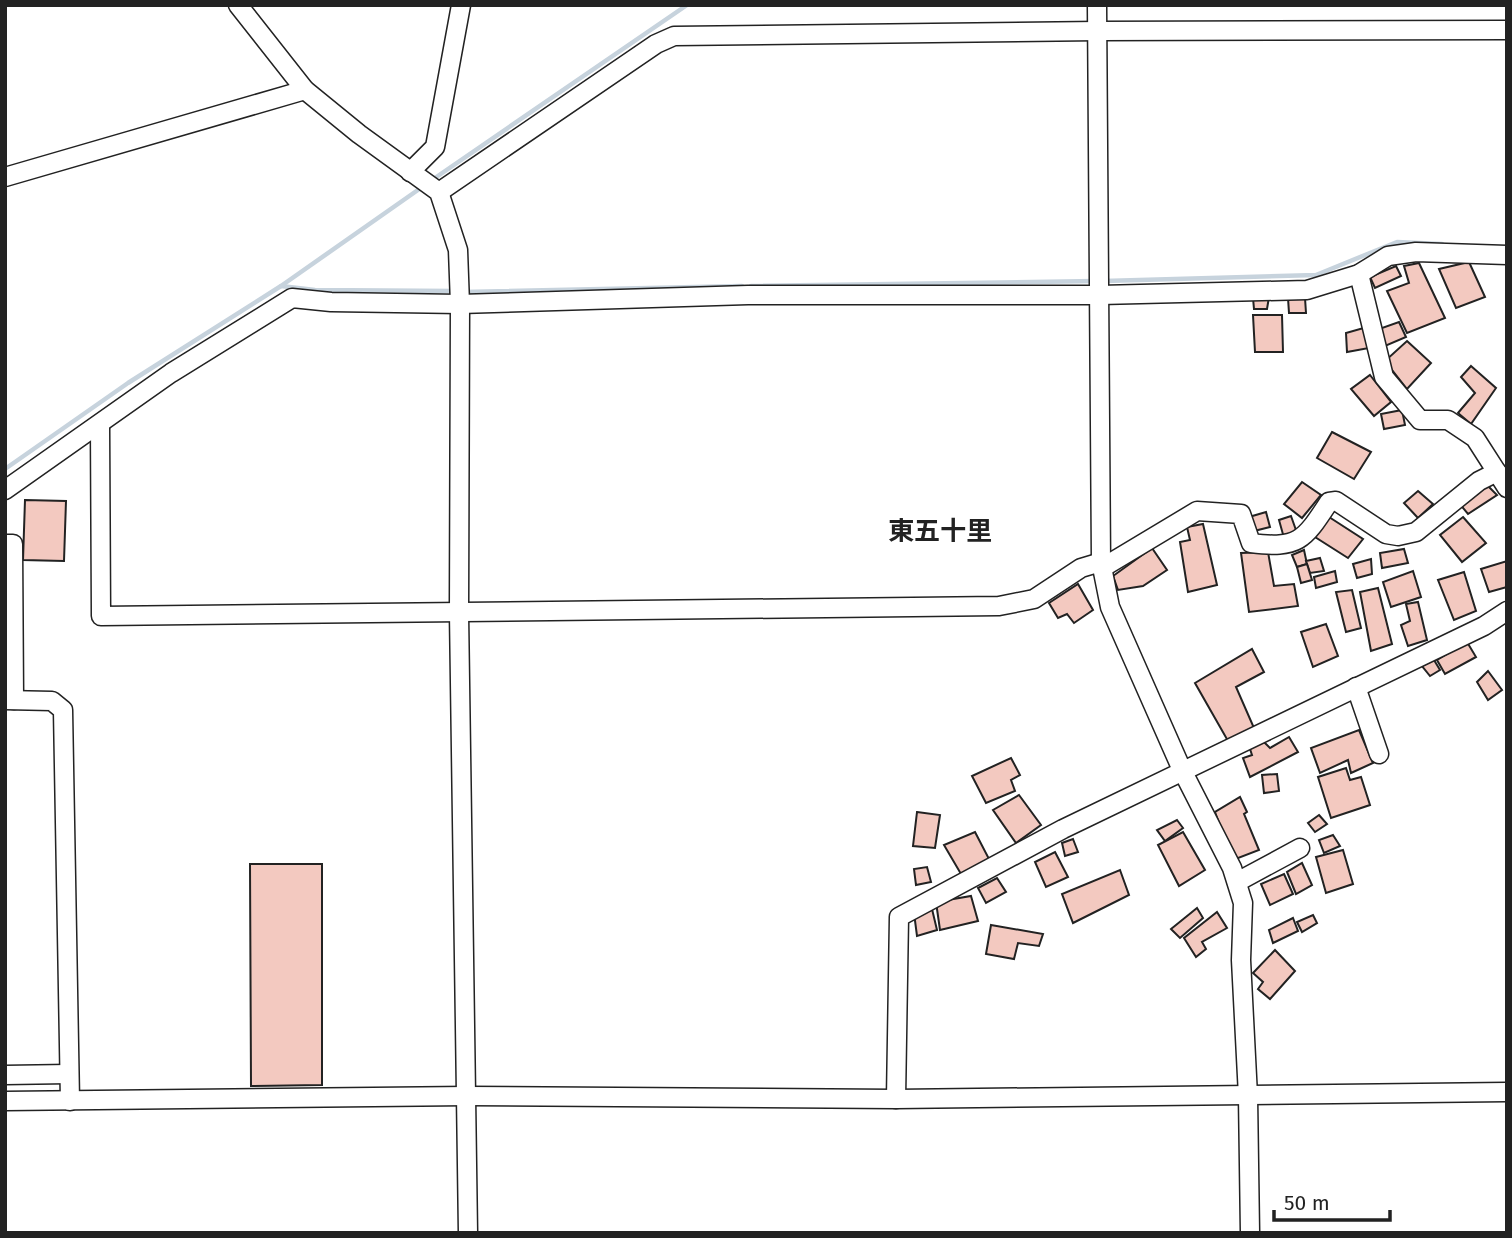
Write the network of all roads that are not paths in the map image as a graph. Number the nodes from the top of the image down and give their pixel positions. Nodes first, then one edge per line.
1 (238, 5) edge
2 (461, 5) edge
3 (1097, 5) edge
4 (1507, 30) edge
5 (1098, 31) junction
6 (305, 90) junction
7 (410, 172) junction
8 (5, 177) edge
9 (439, 192) junction
10 (1507, 255) edge
11 (1359, 274) junction
12 (1100, 295) junction
13 (460, 304) junction
14 (100, 425) junction
15 (1497, 472) junction
16 (1507, 488) edge
17 (5, 489) edge
18 (5, 544) edge
19 (1102, 565) junction
20 (1507, 611) edge
21 (459, 613) junction
22 (1356, 687) junction
23 (10, 700) edge
24 (1379, 754) dead end
25 (1182, 770) junction
26 (1300, 848) dead end
27 (1237, 882) junction
28 (69, 1074) junction
29 (5, 1075) edge
30 (1507, 1092) edge
31 (468, 1096) junction
32 (1248, 1096) junction
33 (896, 1099) junction
34 (5, 1101) edge
35 (69, 1101) junction
36 (468, 1233) edge
37 (1250, 1233) edge

1 - 6 street
2 - 7 street
3 - 5 street
4 - 5 street
5 - 9 street
5 - 12 street
6 - 7 street
6 - 8 street
7 - 9 street
9 - 13 street
10 - 11 street
11 - 12 street
11 - 15 street
12 - 13 street
12 - 19 street
13 - 14 street
13 - 21 street
14 - 17 street
14 - 21 street
15 - 16 street
15 - 19 street
18 - 23 street
19 - 21 street
19 - 25 street
20 - 22 street
21 - 31 street
22 - 24 street
22 - 25 street
23 - 28 street
25 - 27 street
25 - 33 street
26 - 27 street
27 - 32 street
28 - 29 street
28 - 35 street
30 - 32 street
31 - 33 street
31 - 35 street
31 - 36 street
32 - 33 street
32 - 37 street
34 - 35 street

